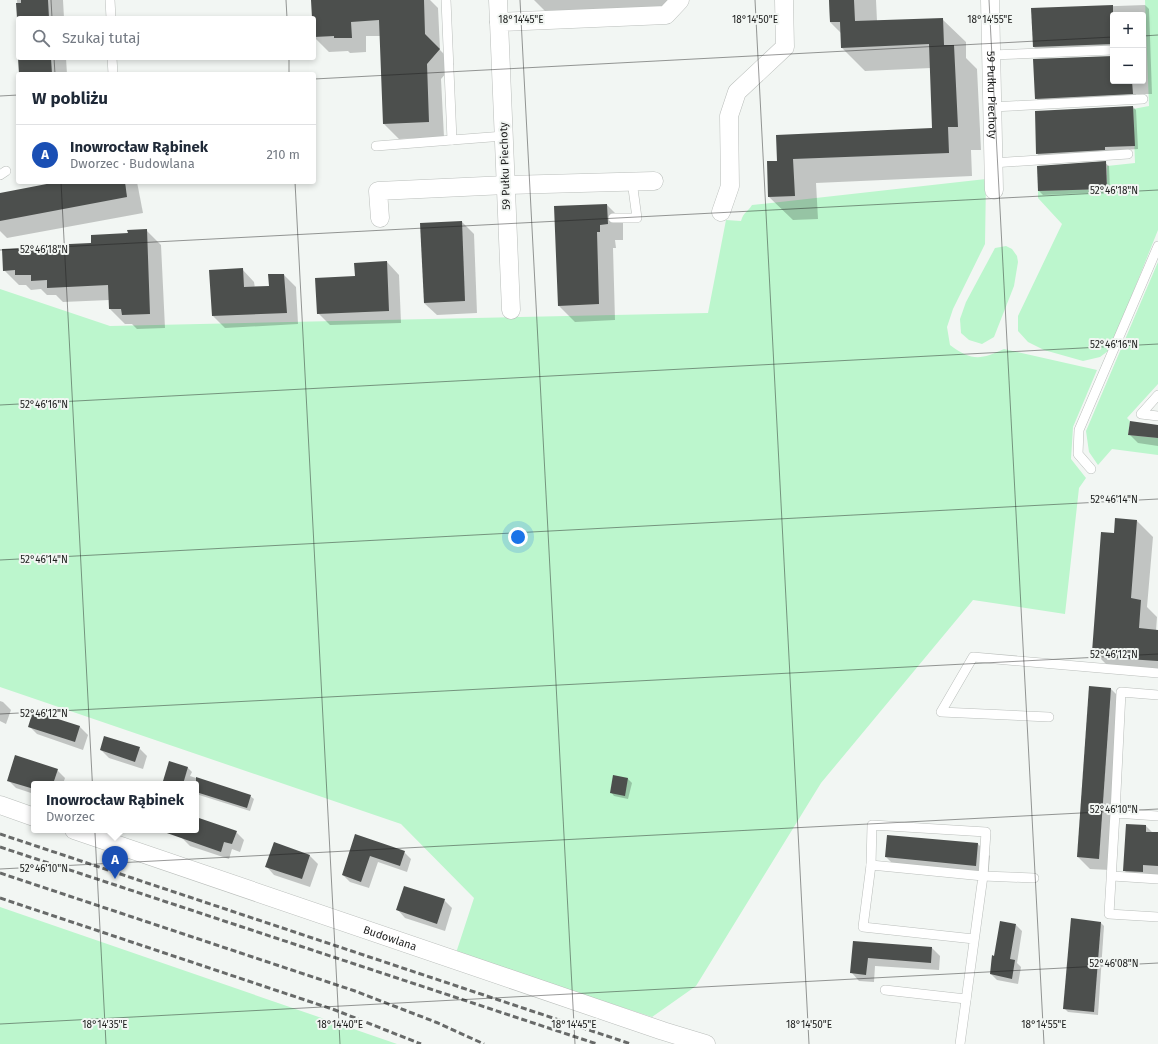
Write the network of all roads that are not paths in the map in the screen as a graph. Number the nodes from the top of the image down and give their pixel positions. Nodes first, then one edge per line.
1 (110, 0) edge
2 (446, 0) edge
3 (498, 0) edge
4 (680, 0) edge
5 (784, 0) edge
6 (990, 0) edge
7 (110, 16) edge
8 (499, 22) junction
9 (1110, 50) edge
10 (991, 55) junction
11 (112, 60) edge
12 (113, 72) edge
13 (1143, 99) dead end
14 (992, 107) junction
15 (504, 136) junction
16 (452, 140) junction
17 (376, 146) dead end
18 (1128, 154) dead end
19 (993, 163) junction
20 (632, 181) junction
21 (654, 181) dead end
22 (506, 185) junction
23 (994, 190) dead end
24 (721, 212) dead end
25 (380, 218) dead end
26 (613, 218) dead end
27 (1158, 246) edge
28 (511, 310) dead end
29 (1158, 395) edge
30 (1158, 416) edge
31 (1090, 468) dead end
32 (1158, 672) edge
33 (1158, 695) edge
34 (1049, 717) dead end
35 (0, 805) edge
36 (1115, 813) junction
37 (31, 815) edge
38 (1158, 816) edge
39 (83, 833) edge
40 (871, 865) junction
41 (983, 876) junction
42 (1112, 876) junction
43 (1034, 878) dead end
44 (1158, 879) edge
45 (1158, 917) edge
46 (974, 939) junction
47 (885, 990) dead end
48 (966, 999) junction
49 (706, 1044) edge
50 (960, 1044) edge

1 - 7 lane
2 - 16 lane
3 - 8 street, 59 Pułku Piechoty
4 - 8 street
5 - 24 street
6 - 10 street, 59 Pułku Piechoty
8 - 15 street, 59 Pułku Piechoty
9 - 10 lane
10 - 14 street, 59 Pułku Piechoty
11 - 12 lane
13 - 14 lane
14 - 19 street, 59 Pułku Piechoty
15 - 16 lane
15 - 22 street, 59 Pułku Piechoty
16 - 17 lane
18 - 19 lane
19 - 23 street, 59 Pułku Piechoty
20 - 21 street
20 - 22 street
20 - 26 lane
22 - 25 street
22 - 28 street, 59 Pułku Piechoty
27 - 31 lane
29 - 30 lane
32 - 34 lane
33 - 36 lane
35 - 37 street
36 - 38 lane
36 - 42 lane
39 - 49 street, Budowlana
40 - 41 lane
40 - 41 lane
40 - 46 lane
41 - 43 lane
41 - 46 lane
42 - 44 lane
42 - 45 lane
46 - 48 lane
47 - 48 lane
48 - 50 lane

